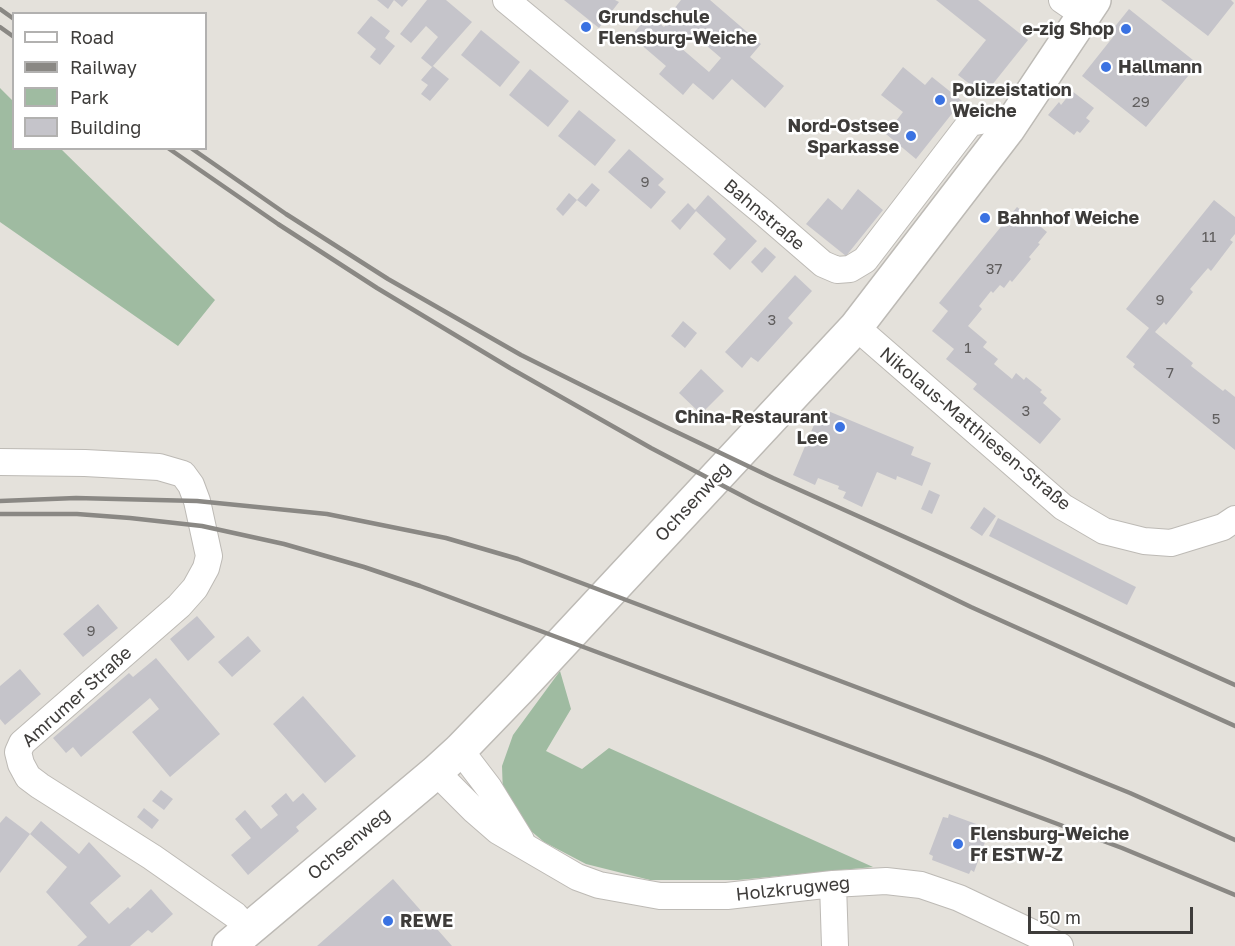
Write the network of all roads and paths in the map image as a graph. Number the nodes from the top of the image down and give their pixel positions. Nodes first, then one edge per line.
1 (506, 0) edge
2 (1080, 5) edge
3 (1008, 129) junction
4 (856, 327) junction
5 (0, 462) edge
6 (1235, 519) edge
7 (460, 750) junction
8 (436, 772) junction
9 (524, 846) junction
10 (833, 884) junction
11 (239, 938) edge
12 (835, 946) edge
13 (1060, 946) edge

1 - 3 street, Bahnstraße
2 - 3 main road, Ochsenweg
3 - 4 main road, Ochsenweg
4 - 6 street, Nikolaus-Matthiesen-Straße
4 - 7 main road, Ochsenweg
5 - 11 street, Amrumer Straße
7 - 8 main road, Ochsenweg
7 - 9 street, Holzkrugweg
8 - 9 street, Holzkrugweg
8 - 11 main road, Ochsenweg
9 - 10 street, Holzkrugweg
10 - 12 street
10 - 13 street, Holzkrugweg

